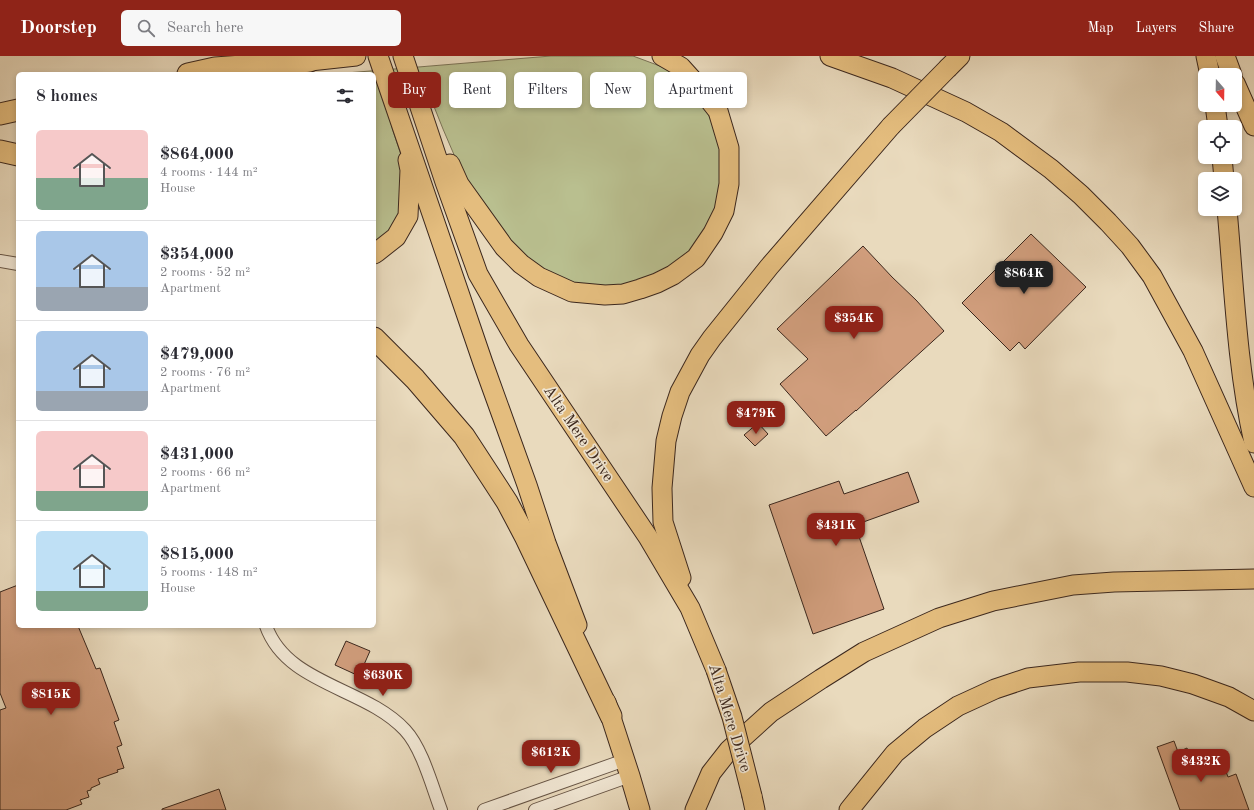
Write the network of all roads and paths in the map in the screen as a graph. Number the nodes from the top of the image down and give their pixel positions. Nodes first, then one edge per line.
1 (356, 56) edge
2 (378, 56) edge
3 (402, 56) edge
4 (662, 56) edge
5 (830, 56) edge
6 (1206, 56) edge
7 (1225, 56) edge
8 (310, 61) junction
9 (954, 62) edge
10 (1209, 68) edge
11 (1229, 68) edge
12 (197, 72) edge
13 (271, 72) edge
14 (1242, 99) edge
15 (16, 110) edge
16 (0, 114) edge
17 (401, 122) junction
18 (1254, 126) edge
19 (427, 129) junction
20 (0, 151) edge
21 (16, 155) edge
22 (1228, 216) edge
23 (376, 253) edge
24 (0, 261) edge
25 (16, 264) edge
26 (376, 340) edge
27 (1254, 443) edge
28 (1254, 487) edge
29 (1254, 579) edge
30 (690, 608) junction
31 (267, 628) edge
32 (1254, 711) edge
33 (611, 716) junction
34 (628, 768) junction
35 (753, 803) edge
36 (441, 810) edge
37 (484, 810) edge
38 (536, 810) edge
39 (640, 810) edge
40 (695, 810) edge
41 (849, 810) edge

1 - 8 main road
2 - 17 main road
3 - 19 main road, Alta Mere Drive
4 - 19 main road
5 - 28 main road
6 - 10 main road
7 - 11 main road
8 - 12 highway
8 - 13 main road
9 - 30 main road, bridge
14 - 18 main road
15 - 16 highway
17 - 23 main road
17 - 33 main road
19 - 30 main road, Alta Mere Drive
20 - 21 highway
22 - 27 main road
24 - 25 street
26 - 33 highway
29 - 40 main road
30 - 35 main road, Alta Mere Drive, bridge
31 - 36 street
32 - 41 main road
33 - 34 main road
34 - 37 street
34 - 38 street
34 - 39 main road

